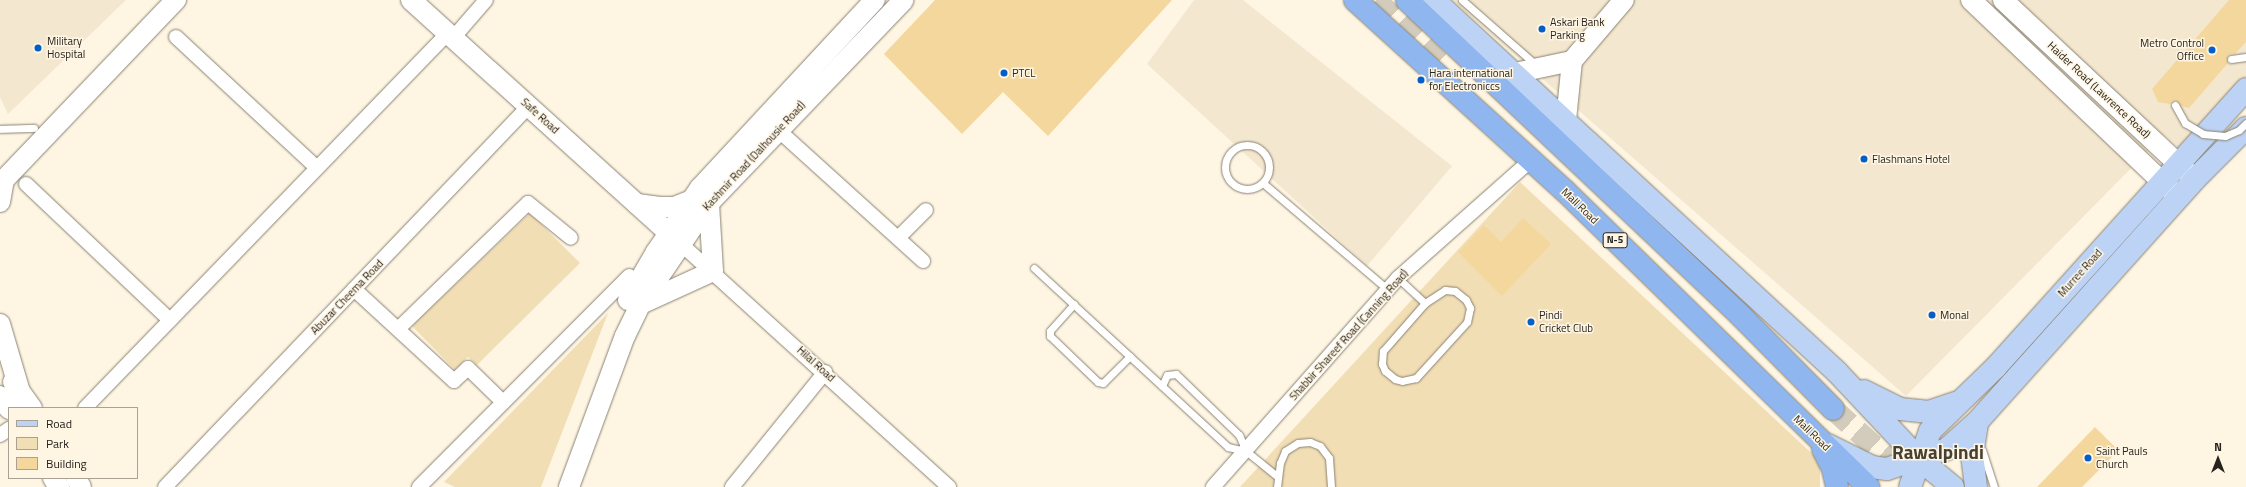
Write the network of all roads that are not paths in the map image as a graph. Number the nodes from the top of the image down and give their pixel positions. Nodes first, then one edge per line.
1 (157, 0) edge
2 (176, 0) edge
3 (411, 0) edge
4 (486, 0) edge
5 (904, 0) edge
6 (1355, 0) edge
7 (1407, 0) edge
8 (1434, 0) edge
9 (1462, 0) edge
10 (1624, 0) edge
11 (1971, 0) edge
12 (2003, 0) edge
13 (870, 2) edge
14 (450, 35) junction
15 (176, 37) dead end
16 (2246, 57) edge
17 (2231, 59) dead end
18 (1572, 61) junction
19 (1539, 68) junction
20 (1515, 73) junction
21 (2246, 89) edge
22 (2175, 105) dead end
23 (529, 106) junction
24 (1566, 120) junction
25 (2246, 123) edge
26 (34, 128) junction
27 (2246, 128) edge
28 (0, 129) edge
29 (777, 129) junction
30 (1530, 161) junction
31 (2177, 164) junction
32 (317, 168) junction
33 (1, 176) edge
34 (2195, 179) junction
35 (2161, 181) junction
36 (1263, 183) junction
37 (26, 184) dead end
38 (2179, 197) junction
39 (0, 202) edge
40 (699, 202) junction
41 (637, 204) junction
42 (926, 210) dead end
43 (900, 237) junction
44 (571, 238) dead end
45 (675, 238) junction
46 (923, 260) dead end
47 (1034, 268) dead end
48 (713, 271) junction
49 (629, 276) dead end
50 (1398, 278) junction
51 (354, 289) junction
52 (1387, 289) junction
53 (1425, 303) junction
54 (1074, 304) junction
55 (640, 305) junction
56 (170, 320) junction
57 (0, 324) edge
58 (398, 329) junction
59 (1130, 356) junction
60 (0, 364) edge
61 (825, 372) junction
62 (1837, 372) junction
63 (1162, 386) junction
64 (20, 392) junction
65 (0, 396) edge
66 (503, 402) junction
67 (1961, 402) junction
68 (31, 407) edge
69 (86, 407) edge
70 (8, 408) edge
71 (1833, 408) tunnel mouth
72 (1977, 422) junction
73 (1818, 440) junction
74 (1246, 451) junction
75 (1919, 459) junction
76 (1277, 476) junction
77 (164, 487) edge
78 (419, 487) edge
79 (557, 487) edge
80 (569, 487) edge
81 (732, 487) edge
82 (949, 487) edge
83 (1213, 487) edge
84 (1277, 487) edge
85 (1331, 487) edge
86 (1837, 487) edge
87 (1868, 487) edge
88 (1910, 487) edge
89 (1953, 487) edge
90 (1976, 487) edge
91 (1994, 487) edge

1 - 26 street
2 - 33 street
3 - 14 street, Safe Road
4 - 14 street
5 - 29 street, Kashmir Road (Dalhousie Road)
6 - 30 highway, Mall Road / N-5
7 - 71 highway
8 - 20 main road
9 - 19 lane
10 - 18 street
11 - 35 street
12 - 31 street, Haider Road (Lawrence Road)
13 - 40 street, Kashmir Road (Dalhousie Road)
14 - 23 street, Safe Road
14 - 32 street
15 - 32 street
16 - 17 lane
18 - 19 street
18 - 24 street
19 - 20 street
20 - 24 main road
21 - 31 main road, Murree Road
22 - 25 lane, bridge
23 - 41 street, Safe Road
23 - 51 street, Abuzar Cheema Road
24 - 62 main road
26 - 28 lane
26 - 33 street
27 - 34 main road
29 - 40 street, Kashmir Road (Dalhousie Road)
29 - 43 street
30 - 50 street, Shabbir Shareef Road (Canning Road)
30 - 73 highway, Mall Road / N-5
31 - 34 street, Haider Road (Lawrence Road)
31 - 35 main road, Murree Road
32 - 56 street
33 - 39 street
34 - 38 main road
35 - 38 street
35 - 67 main road, Murree Road
36 - 36 lane
36 - 52 lane
37 - 56 street
38 - 72 main road
40 - 41 street
40 - 45 street, Kashmir Road (Dalhousie Road)
40 - 48 street
41 - 45 street, Safe Road
42 - 43 street
43 - 46 street
44 - 58 street
45 - 48 street, Hilal Road
45 - 55 street, Kashmir Road (Dalhousie Road)
45 - 79 street, Kashmir Road (Dalhousie Road)
47 - 54 lane
48 - 55 street
48 - 61 street, Hilal Road
49 - 66 street
50 - 52 street, Shabbir Shareef Road (Canning Road)
50 - 53 lane
51 - 58 street
51 - 77 street, Abuzar Cheema Road
52 - 74 street, Shabbir Shareef Road (Canning Road)
53 - 53 lane
54 - 59 lane
54 - 59 lane
55 - 80 street, Kashmir Road (Dalhousie Road)
56 - 69 street
57 - 64 street
58 - 66 street
59 - 63 lane
60 - 64 street
61 - 81 street
61 - 82 street, Hilal Road
62 - 67 main road
62 - 75 main road
63 - 74 lane
63 - 74 lane
64 - 68 street
65 - 70 street
66 - 78 street
67 - 75 main road, Murree Road
72 - 75 main road
72 - 90 main road
72 - 91 lane
73 - 75 main road
73 - 86 highway
73 - 87 highway, Mall Road / N-5
74 - 76 lane
74 - 83 street, Shabbir Shareef Road (Canning Road)
75 - 88 main road, Murree Road
75 - 89 main road
76 - 84 lane
76 - 85 lane

